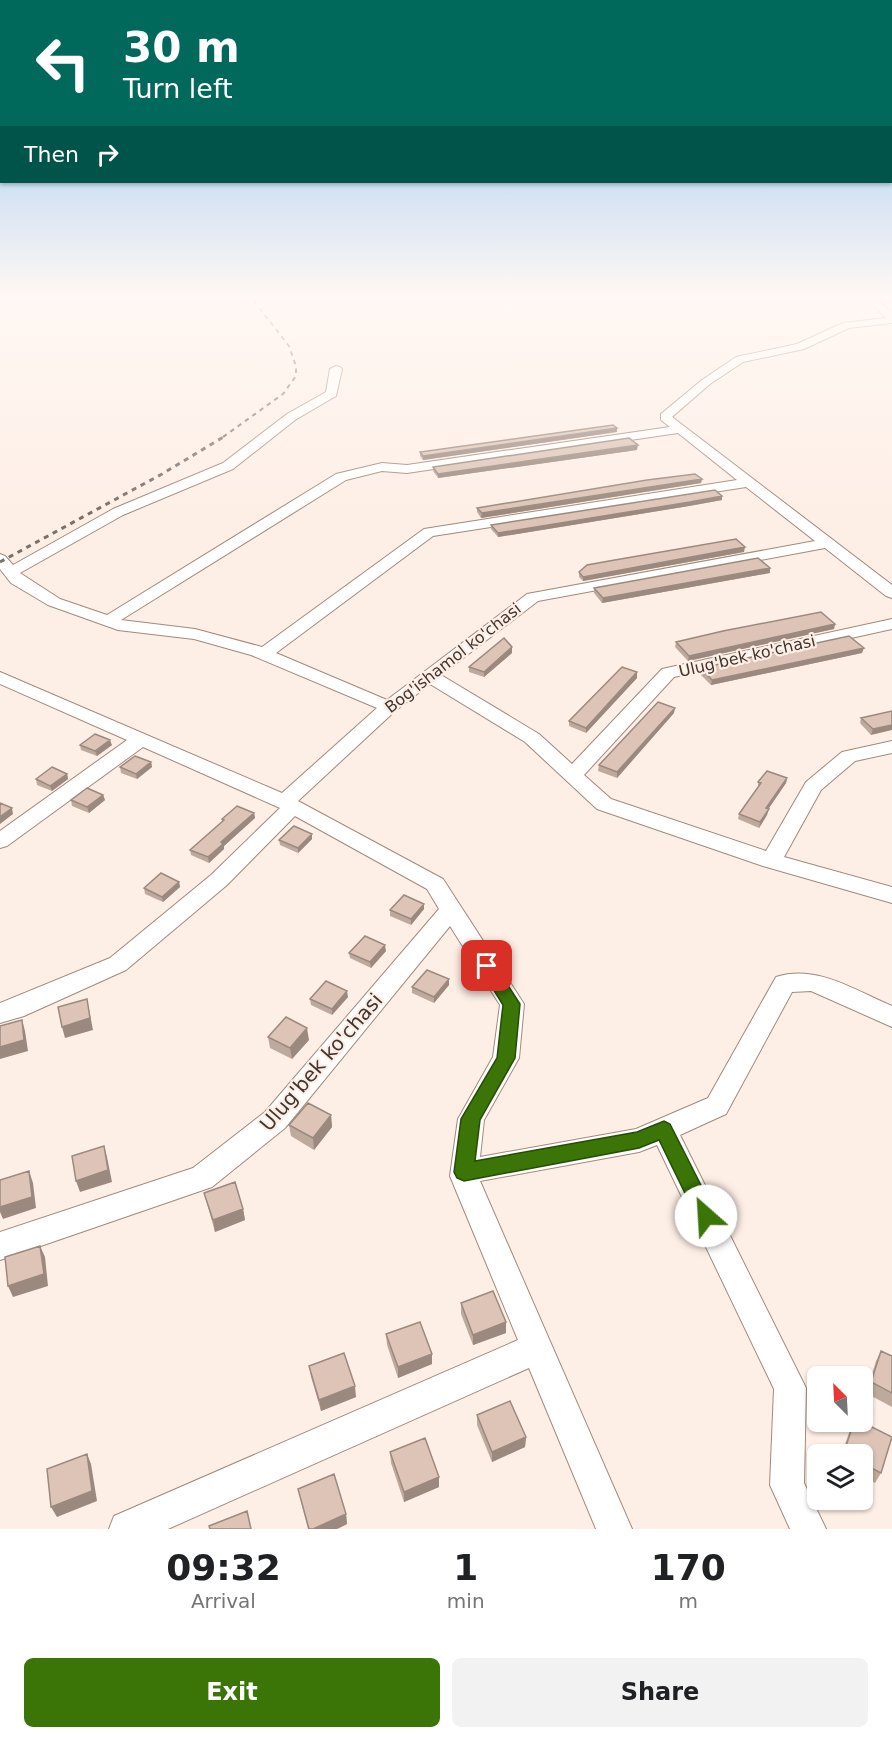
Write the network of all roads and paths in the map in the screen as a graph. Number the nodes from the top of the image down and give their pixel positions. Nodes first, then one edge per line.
1 (336, 371) edge
2 (722, 371) edge
3 (681, 429) junction
4 (749, 482) junction
5 (828, 543) junction
6 (5, 565) edge
7 (892, 593) edge
8 (109, 621) junction
9 (892, 624) edge
10 (263, 654) junction
11 (430, 676) junction
12 (0, 677) edge
13 (389, 707) junction
14 (141, 739) junction
15 (892, 747) edge
16 (573, 775) junction
17 (289, 804) junction
18 (0, 841) edge
19 (771, 861) junction
20 (892, 895) edge
21 (451, 910) junction
22 (0, 1013) edge
23 (892, 1017) edge
24 (664, 1130) junction
25 (464, 1172) junction
26 (0, 1246) edge
27 (537, 1348) junction
28 (127, 1529) edge
29 (614, 1529) edge
30 (808, 1529) edge

1 - 6 street
2 - 3 street
3 - 4 street
3 - 8 street
4 - 5 street
4 - 10 street
5 - 7 street
5 - 11 street, Bog'ishamol ko'chasi
6 - 8 street
8 - 10 street
9 - 16 street, Ulug'bek ko'chasi
10 - 13 street
11 - 13 street, Bog'ishamol ko'chasi
11 - 16 street
12 - 14 street
13 - 17 street, Bog'ishamol ko'chasi
14 - 17 street
14 - 18 street
15 - 19 street
16 - 19 street
17 - 21 street
17 - 22 street, Bog'ishamol ko'chasi
19 - 20 street
21 - 25 street
21 - 26 street, Ulug'bek ko'chasi
23 - 24 street
24 - 25 street
24 - 30 street
25 - 27 street
27 - 28 street
27 - 29 street

